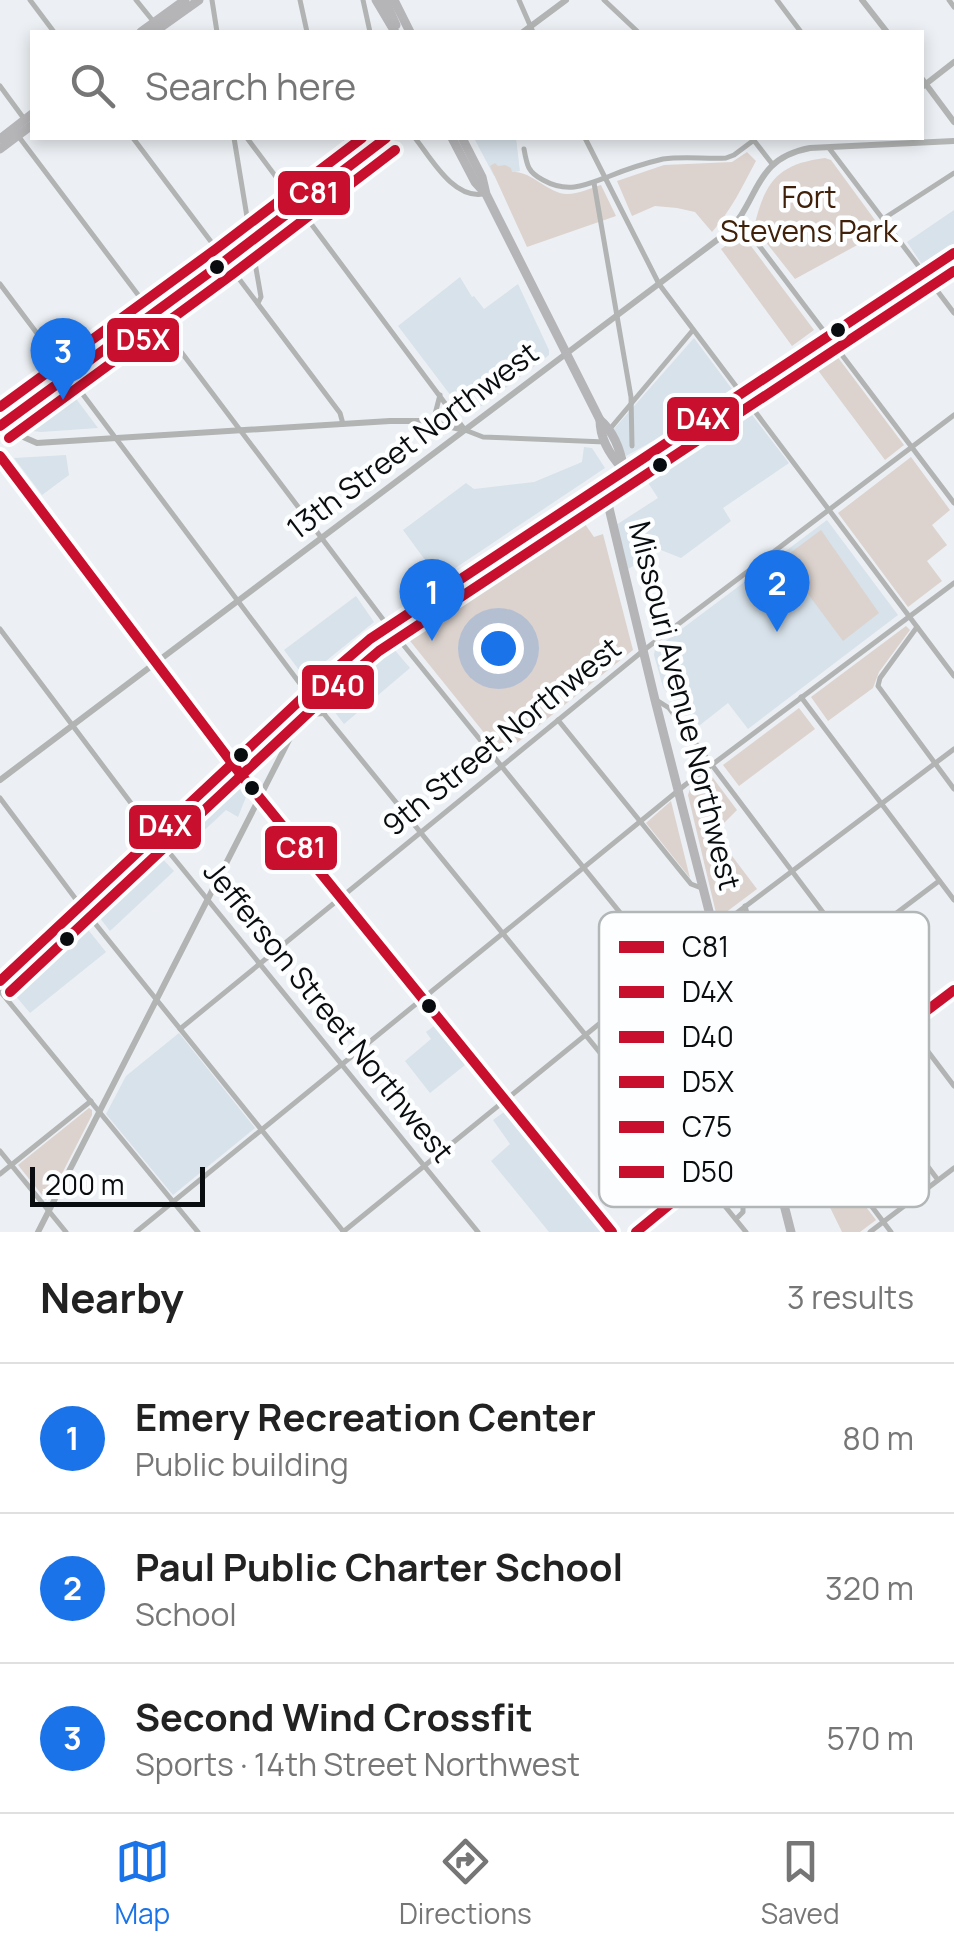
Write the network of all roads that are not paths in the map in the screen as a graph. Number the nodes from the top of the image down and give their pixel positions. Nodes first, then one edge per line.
1 (30, 0) edge
2 (136, 0) edge
3 (185, 0) edge
4 (199, 0) edge
5 (212, 0) edge
6 (300, 0) edge
7 (363, 0) edge
8 (376, 0) edge
9 (385, 0) edge
10 (398, 0) edge
11 (519, 0) edge
12 (566, 0) edge
13 (604, 0) edge
14 (777, 0) edge
15 (862, 0) edge
16 (948, 0) edge
17 (954, 7) edge
18 (160, 29) edge
19 (52, 30) edge
20 (217, 30) edge
21 (307, 30) edge
22 (370, 30) edge
23 (403, 30) edge
24 (529, 30) edge
25 (530, 30) edge
26 (636, 30) edge
27 (800, 30) edge
28 (885, 30) edge
29 (954, 62) edge
30 (924, 82) edge
31 (924, 84) edge
32 (0, 86) edge
33 (30, 121) edge
34 (954, 122) edge
35 (16, 132) junction
36 (0, 139) edge
37 (135, 140) edge
38 (234, 140) edge
39 (249, 140) edge
40 (346, 140) edge
41 (376, 140) edge
42 (383, 140) edge
43 (417, 140) edge
44 (453, 140) edge
45 (463, 140) edge
46 (586, 140) edge
47 (752, 140) edge
48 (754, 140) edge
49 (848, 140) edge
50 (883, 141) edge
51 (954, 141) edge
52 (865, 142) edge
53 (842, 146) junction
54 (829, 147) junction
55 (0, 149) edge
56 (524, 149) dead end
57 (358, 156) junction
58 (772, 164) junction
59 (954, 173) edge
60 (605, 178) junction
61 (594, 183) junction
62 (486, 194) junction
63 (296, 203) junction
64 (740, 219) junction
65 (883, 219) junction
66 (251, 238) junction
67 (954, 253) edge
68 (224, 258) junction
69 (924, 272) junction
70 (0, 284) edge
71 (658, 284) junction
72 (258, 303) junction
73 (151, 312) junction
74 (954, 313) edge
75 (618, 315) junction
76 (693, 330) junction
77 (828, 336) junction
78 (566, 354) junction
79 (68, 375) junction
80 (741, 393) junction
81 (440, 394) junction
82 (632, 404) junction
83 (954, 415) edge
84 (8, 420) junction
85 (600, 420) junction
86 (433, 422) junction
87 (343, 424) junction
88 (0, 426) edge
89 (240, 430) junction
90 (465, 430) junction
91 (608, 430) junction
92 (116, 438) junction
93 (605, 442) junction
94 (632, 446) dead end
95 (912, 447) junction
96 (0, 456) edge
97 (624, 470) junction
98 (603, 483) junction
99 (954, 503) edge
100 (828, 510) junction
101 (321, 538) junction
102 (954, 583) edge
103 (238, 601) junction
104 (908, 616) junction
105 (388, 626) junction
106 (917, 627) junction
107 (0, 629) edge
108 (644, 650) junction
109 (156, 663) junction
110 (951, 666) edge
111 (954, 676) edge
112 (307, 693) junction
113 (801, 697) junction
114 (656, 700) junction
115 (294, 706) junction
116 (324, 713) junction
117 (558, 720) junction
118 (73, 725) junction
119 (293, 732) junction
120 (954, 749) edge
121 (935, 763) junction
122 (232, 764) junction
123 (712, 764) junction
124 (501, 766) junction
125 (0, 780) edge
126 (954, 788) edge
127 (678, 790) junction
128 (0, 798) edge
129 (259, 798) junction
130 (881, 804) junction
131 (640, 822) junction
132 (420, 832) junction
133 (156, 835) junction
134 (584, 868) junction
135 (792, 871) junction
136 (939, 881) junction
137 (704, 889) junction
138 (340, 898) junction
139 (208, 900) junction
140 (954, 900) edge
141 (80, 906) junction
142 (745, 906) junction
143 (619, 912) edge
144 (710, 912) edge
145 (737, 912) edge
146 (747, 912) edge
147 (822, 912) edge
148 (898, 912) edge
149 (503, 934) junction
150 (259, 964) junction
151 (0, 982) edge
152 (954, 990) edge
153 (0, 991) edge
154 (422, 999) junction
155 (156, 1000) junction
156 (929, 1009) edge
157 (599, 1024) edge
158 (180, 1029) junction
159 (586, 1035) junction
160 (599, 1051) edge
161 (929, 1053) edge
162 (342, 1065) junction
163 (954, 1086) edge
164 (505, 1100) junction
165 (90, 1101) junction
166 (100, 1112) junction
167 (262, 1130) junction
168 (0, 1151) edge
169 (12, 1165) junction
170 (424, 1166) junction
171 (929, 1168) edge
172 (954, 1168) edge
173 (0, 1174) edge
174 (938, 1180) junction
175 (929, 1187) edge
176 (173, 1202) junction
177 (667, 1207) edge
178 (725, 1207) edge
179 (743, 1207) edge
180 (785, 1207) edge
181 (872, 1207) edge
182 (903, 1207) edge
183 (50, 1210) junction
184 (736, 1220) junction
185 (883, 1222) junction
186 (38, 1232) edge
187 (66, 1232) edge
188 (136, 1232) edge
189 (198, 1232) edge
190 (343, 1232) edge
191 (478, 1232) edge
192 (612, 1232) edge
193 (636, 1232) edge
194 (746, 1232) edge
195 (791, 1232) edge
196 (870, 1232) edge
197 (891, 1232) edge

1 - 19 street
2 - 18 street
3 - 18 main road
4 - 18 main road
5 - 20 street
6 - 21 street
7 - 22 street
8 - 23 main road
9 - 23 main road
10 - 23 main road
11 - 24 street
12 - 25 street
13 - 26 street
14 - 27 street
15 - 28 street
16 - 17 street
29 - 30 street
31 - 34 street
32 - 33 street
33 - 35 main road
35 - 36 main road
35 - 55 main road
35 - 73 street
37 - 68 street
38 - 66 street
39 - 63 street
40 - 57 street
41 - 57 street
42 - 57 street
43 - 62 street
44 - 62 main road
45 - 62 main road
46 - 60 street
47 - 60 street
48 - 58 street
49 - 53 street
50 - 51 street
50 - 52 street
52 - 53 street
53 - 54 street
54 - 58 street
54 - 65 street
56 - 61 street
57 - 63 street
58 - 64 street, 13th Street Northwest
59 - 65 street
60 - 61 street
60 - 71 street
61 - 75 street
62 - 78 main road
63 - 66 street
63 - 81 street
64 - 71 street, 13th Street Northwest
64 - 77 street
65 - 69 street
66 - 68 street
66 - 72 street
67 - 69 highway
68 - 72 street
68 - 73 street
69 - 74 street
69 - 77 highway
70 - 79 street
71 - 75 street, 13th Street Northwest
71 - 76 street
72 - 87 street
73 - 79 street
73 - 89 street
75 - 78 street, 13th Street Northwest
75 - 82 street
76 - 80 street
76 - 82 street
77 - 80 highway
77 - 95 street
78 - 85 main road
78 - 90 street, 13th Street Northwest
79 - 84 street
79 - 92 street
80 - 97 highway
80 - 100 street
81 - 86 street
81 - 90 street
82 - 91 street
82 - 94 street
83 - 95 street, 9th Street Northwest
84 - 88 street
84 - 92 street
85 - 91 main road
85 - 93 main road
86 - 87 street
86 - 90 street
87 - 89 street
89 - 92 street
89 - 101 street
90 - 93 street
90 - 101 street, 13th Street Northwest
91 - 97 main road
92 - 103 street
93 - 97 main road
95 - 99 street
95 - 100 street, 9th Street Northwest
96 - 109 street
97 - 98 highway
98 - 105 highway
98 - 108 main road, Missouri Avenue Northwest
100 - 104 street
100 - 108 street, 9th Street Northwest
101 - 103 street, 13th Street Northwest
101 - 105 street
102 - 104 street
103 - 109 street, 13th Street Northwest
103 - 112 street
104 - 106 street
104 - 113 street
105 - 112 highway
105 - 124 street
106 - 110 street
106 - 121 street
107 - 118 street, Jefferson Street Northwest
108 - 114 main road, Missouri Avenue Northwest
108 - 117 street, 9th Street Northwest
109 - 118 street, 13th Street Northwest
109 - 122 street
110 - 111 street
112 - 115 highway
112 - 116 street
113 - 123 street
113 - 130 street
114 - 123 street
114 - 127 main road, Missouri Avenue Northwest
115 - 119 street
115 - 122 highway
116 - 119 street
116 - 132 street
117 - 124 street, 9th Street Northwest
117 - 131 street
118 - 125 street, 13th Street Northwest
118 - 133 street, Jefferson Street Northwest
119 - 129 street
120 - 121 street
121 - 126 street
121 - 130 street
122 - 129 street
122 - 133 highway
123 - 127 street
123 - 135 street
124 - 132 street, 9th Street Northwest
124 - 134 street
127 - 131 street
127 - 137 main road, Missouri Avenue Northwest
128 - 141 street
129 - 138 street
129 - 139 street
130 - 135 street
130 - 136 street
131 - 134 street
131 - 137 street
132 - 138 street, 9th Street Northwest
132 - 149 street
133 - 139 street, Jefferson Street Northwest
133 - 141 highway
134 - 143 street
134 - 149 street
135 - 142 street
135 - 147 street
136 - 140 street
136 - 148 street
137 - 144 main road, Missouri Avenue Northwest
138 - 150 street, 9th Street Northwest
138 - 154 street
139 - 150 street, Jefferson Street Northwest
139 - 155 street
141 - 151 highway
141 - 155 street
142 - 145 street
142 - 146 street
149 - 154 street
149 - 159 street
150 - 158 street, 9th Street Northwest
150 - 162 street, Jefferson Street Northwest
152 - 156 street
153 - 165 street
154 - 162 street
154 - 164 street
155 - 158 street
155 - 166 street
157 - 159 street
158 - 167 street
159 - 160 street
159 - 164 street
161 - 163 street
162 - 167 street
162 - 170 street, Jefferson Street Northwest
164 - 170 street
164 - 192 street
165 - 166 street
165 - 169 street
166 - 176 street
166 - 183 street
167 - 176 street
167 - 190 street
168 - 169 street
169 - 173 street
169 - 183 street
170 - 190 street
170 - 191 street, Jefferson Street Northwest
171 - 174 street
172 - 174 street
174 - 175 street
176 - 188 street
176 - 189 street
177 - 193 street
178 - 184 street
179 - 184 street
180 - 195 main road, Missouri Avenue Northwest
181 - 185 street
182 - 185 street
183 - 186 street
183 - 187 street
184 - 194 street
185 - 196 street
185 - 197 street

